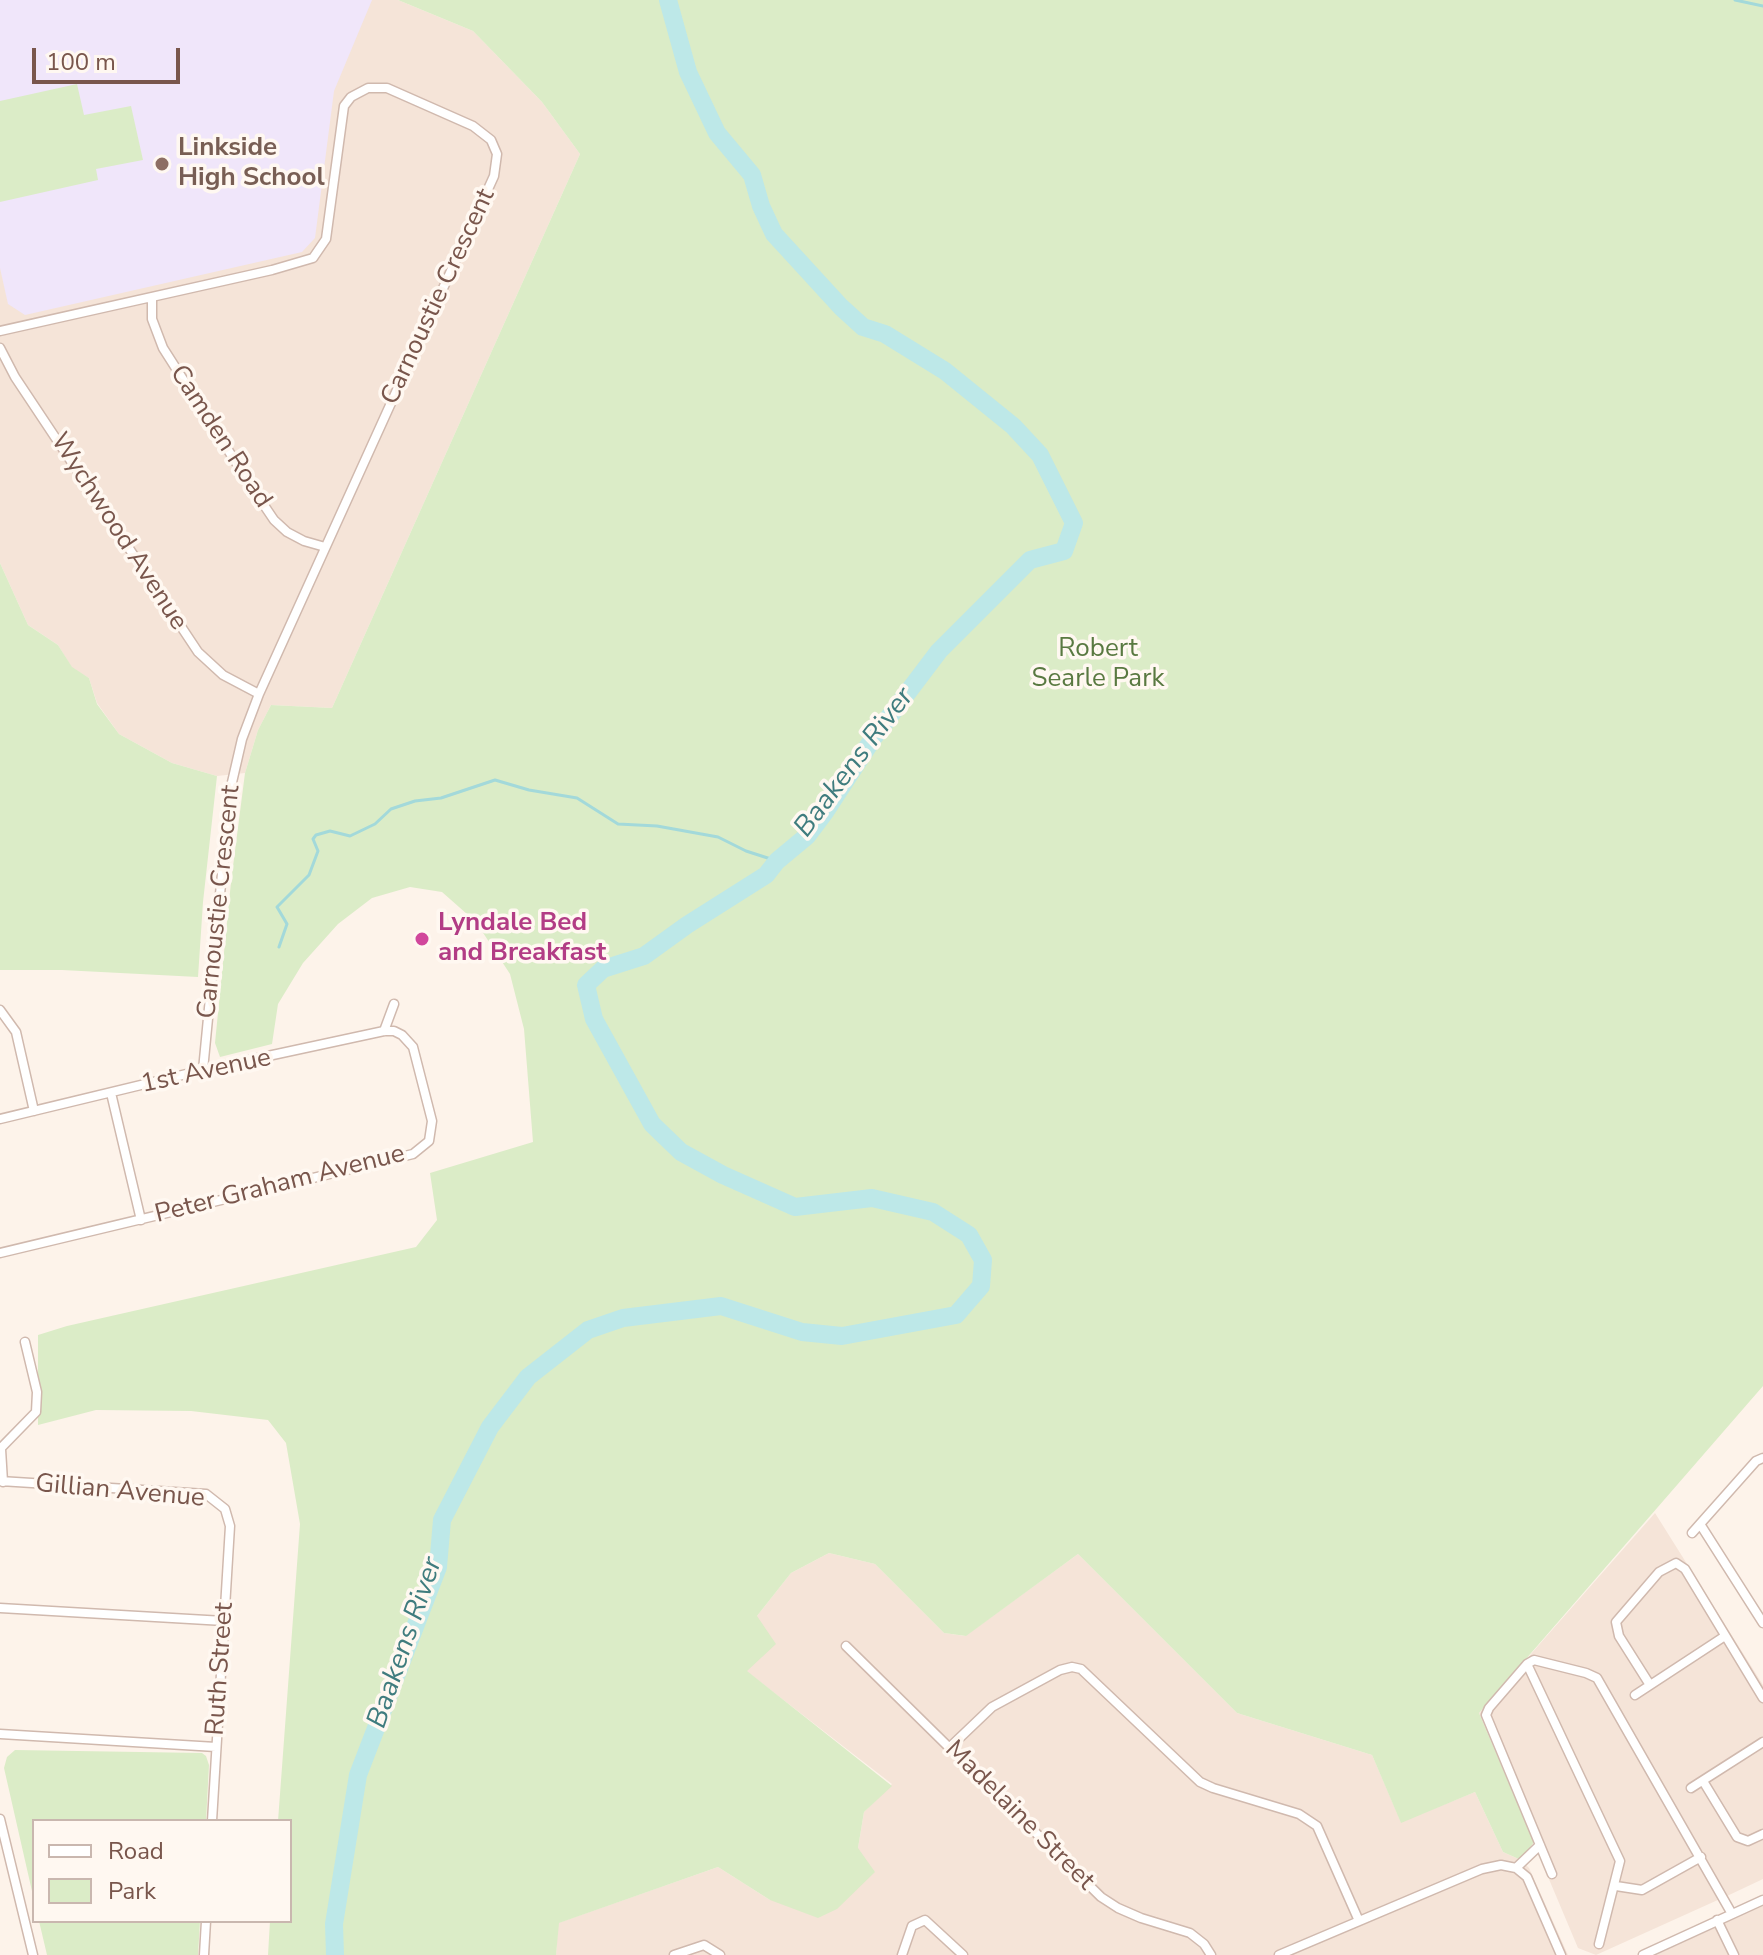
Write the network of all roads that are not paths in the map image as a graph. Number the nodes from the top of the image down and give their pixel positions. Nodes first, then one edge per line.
1 (152, 298) junction
2 (0, 331) edge
3 (0, 348) edge
4 (325, 547) junction
5 (259, 694) junction
6 (394, 1004) dead end
7 (0, 1010) edge
8 (384, 1031) junction
9 (203, 1070) junction
10 (111, 1093) junction
11 (34, 1111) junction
12 (0, 1119) edge
13 (141, 1220) junction
14 (0, 1253) edge
15 (25, 1342) dead end
16 (0, 1449) edge
17 (1763, 1458) edge
18 (1, 1482) edge
19 (229, 1518) joint
20 (1700, 1524) junction
21 (1692, 1533) dead end
22 (0, 1608) edge
23 (224, 1621) junction
24 (1763, 1623) edge
25 (1754, 1629) dead end
26 (1725, 1636) junction
27 (846, 1646) dead end
28 (1527, 1664) junction
29 (1650, 1685) junction
30 (1635, 1695) dead end
31 (1763, 1698) edge
32 (0, 1734) edge
33 (1763, 1742) edge
34 (216, 1747) junction
35 (949, 1748) junction
36 (1703, 1781) junction
37 (1691, 1788) dead end
38 (0, 1819) edge
39 (212, 1819) edge
40 (1763, 1834) edge
41 (1540, 1845) junction
42 (1701, 1857) junction
43 (1516, 1868) junction
44 (1552, 1874) dead end
45 (1616, 1886) junction
46 (1763, 1900) edge
47 (1732, 1914) junction
48 (1717, 1920) junction
49 (1359, 1921) junction
50 (206, 1923) edge
51 (1599, 1944) dead end
52 (33, 1955) edge
53 (204, 1955) edge
54 (674, 1955) edge
55 (720, 1955) edge
56 (902, 1955) edge
57 (963, 1955) edge
58 (1211, 1955) edge
59 (1279, 1955) edge
60 (1561, 1955) edge
61 (1643, 1955) edge
62 (1734, 1955) edge

1 - 2 street, Carnoustie Crescent
1 - 4 street, Camden Road
1 - 4 street, Carnoustie Crescent
3 - 5 street, Wychwood Avenue
4 - 5 street, Carnoustie Crescent
5 - 9 street, Carnoustie Crescent
6 - 8 street
7 - 11 street
8 - 9 street, 1st Avenue
8 - 13 street, Peter Graham Avenue
9 - 10 street, 1st Avenue
10 - 11 street, 1st Avenue
10 - 13 street
11 - 12 street, 1st Avenue
13 - 14 street, Peter Graham Avenue
15 - 16 street
16 - 18 street
17 - 20 street
18 - 19 street, Gillian Avenue
19 - 23 street, Ruth Street
20 - 21 street
20 - 24 street
22 - 23 street
23 - 34 street, Ruth Street
24 - 25 street
26 - 29 street
26 - 29 street
26 - 31 street
27 - 35 street, Madelaine Street
28 - 41 street
28 - 42 street
28 - 45 street
29 - 30 street
32 - 34 street
33 - 36 street
34 - 39 street, Ruth Street
35 - 49 street
35 - 58 street, Madelaine Street
36 - 37 street
36 - 40 street
38 - 52 street
41 - 43 street
41 - 44 street
42 - 45 street
42 - 47 street
43 - 49 street
43 - 60 street
45 - 51 street
46 - 47 street
47 - 48 street
48 - 61 street
48 - 62 street
49 - 59 street
50 - 53 street
54 - 55 street
56 - 57 street

